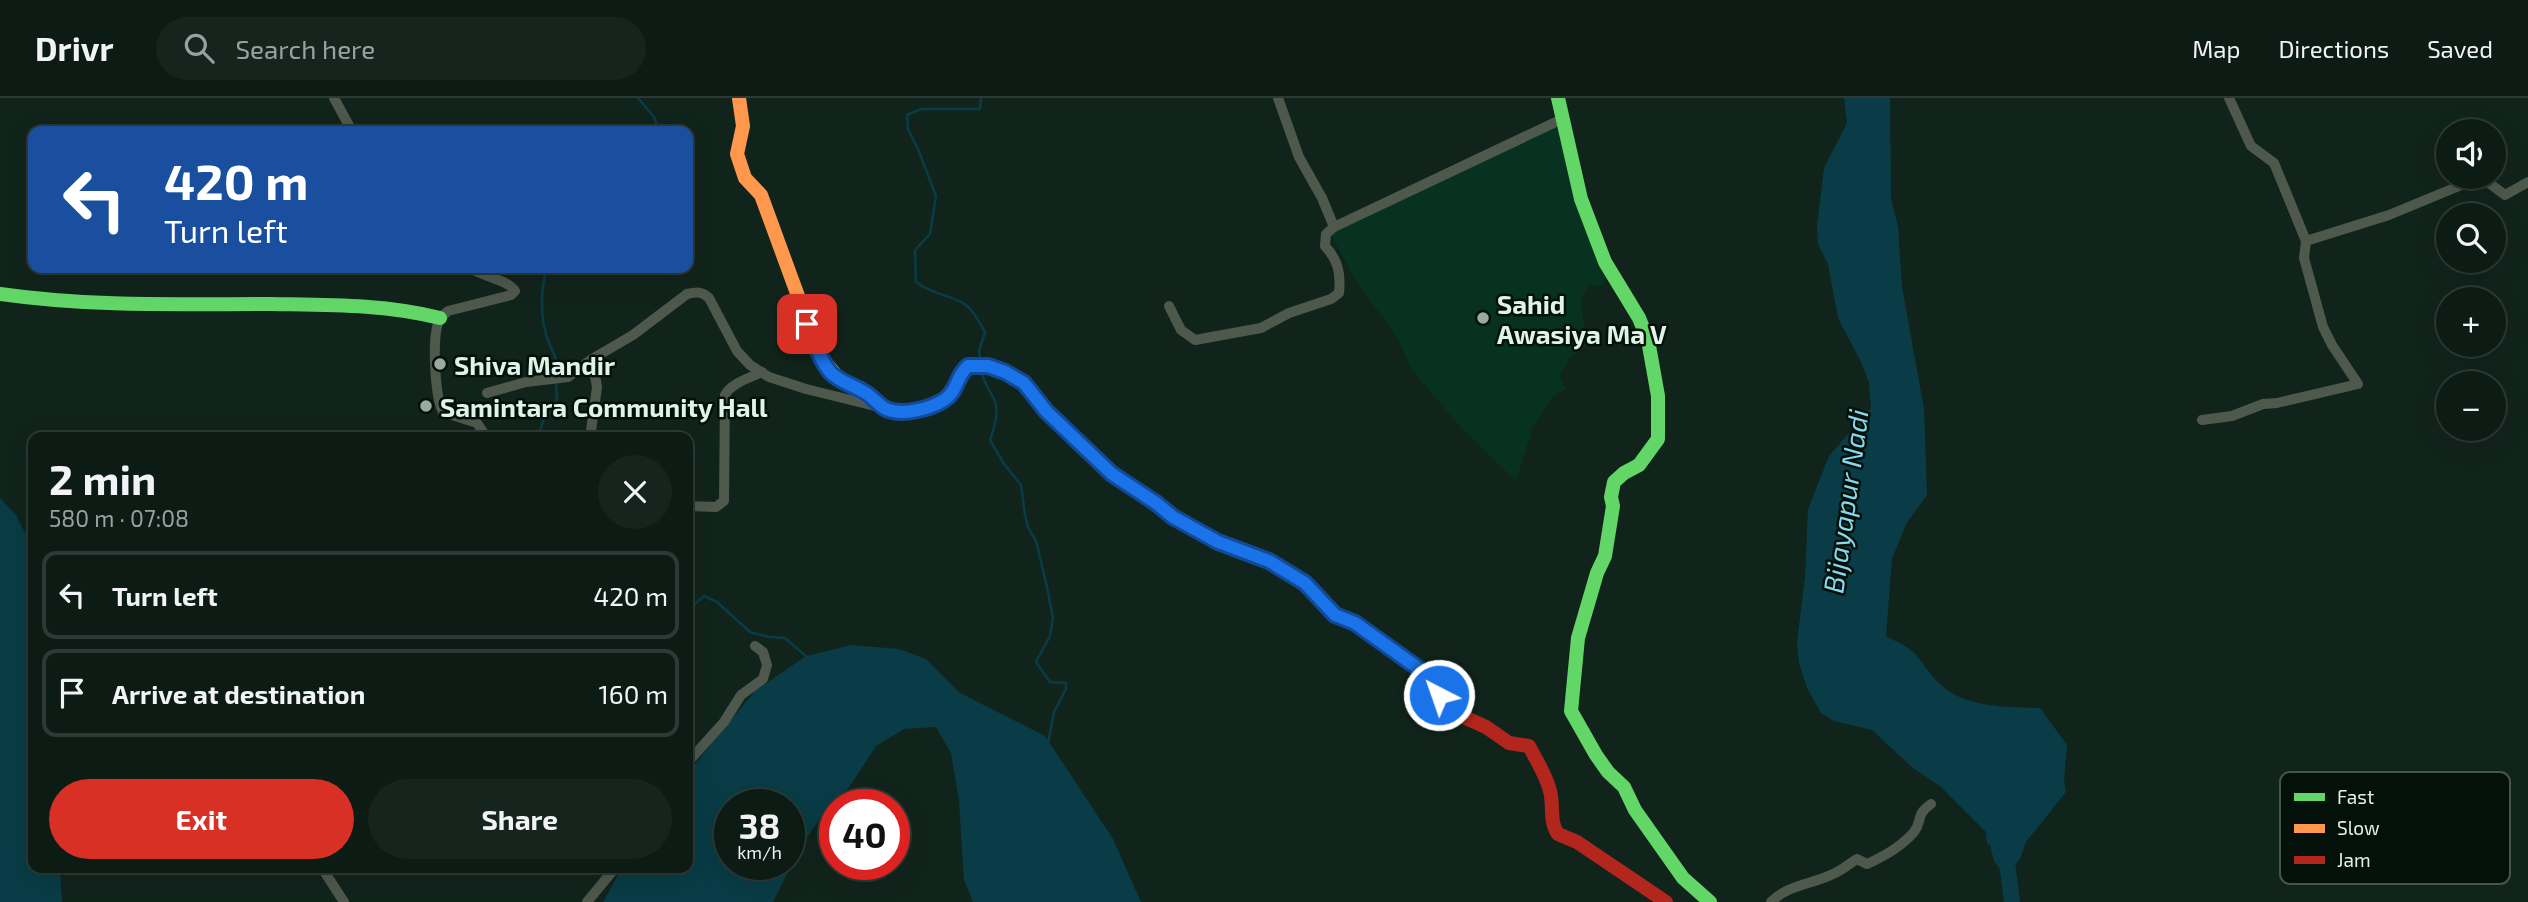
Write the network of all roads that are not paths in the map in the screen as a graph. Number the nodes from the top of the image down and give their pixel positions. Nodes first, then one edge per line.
1 (334, 98) edge
2 (739, 98) edge
3 (1278, 98) edge
4 (1558, 98) edge
5 (2229, 98) edge
6 (1563, 117) junction
7 (349, 126) edge
8 (2528, 182) edge
9 (1334, 227) junction
10 (2306, 241) junction
11 (478, 273) edge
12 (0, 294) edge
13 (1169, 306) dead end
14 (440, 318) junction
15 (592, 359) junction
16 (762, 372) junction
17 (487, 393) dead end
18 (884, 408) junction
19 (2202, 420) dead end
20 (483, 432) edge
21 (591, 432) edge
22 (693, 506) edge
23 (755, 646) dead end
24 (693, 756) edge
25 (1931, 804) dead end
26 (325, 873) edge
27 (611, 873) edge
28 (344, 902) edge
29 (587, 902) edge
30 (1666, 902) edge
31 (1710, 902) edge
32 (1771, 902) edge

1 - 7 street
2 - 18 street
3 - 9 street
4 - 6 street
5 - 10 street
6 - 9 street
6 - 31 street
8 - 10 street
9 - 13 street
10 - 19 street
11 - 14 street
12 - 14 street
14 - 20 street
15 - 16 street
15 - 17 street
15 - 21 street
16 - 18 street
16 - 22 street
18 - 30 street
23 - 24 street
25 - 32 street
26 - 28 street
27 - 29 street

